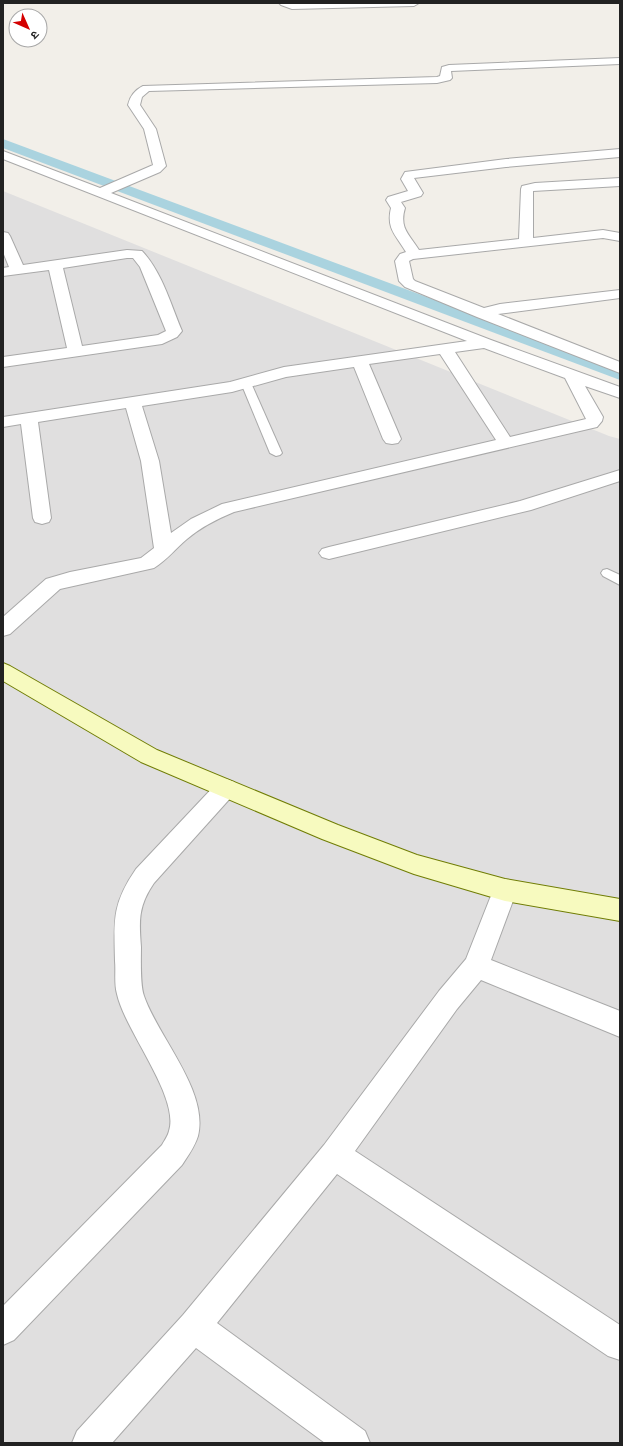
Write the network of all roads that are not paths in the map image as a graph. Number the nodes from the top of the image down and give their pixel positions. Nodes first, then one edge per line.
1 (284, 3) edge
2 (414, 3) edge
3 (620, 61) edge
4 (620, 153) edge
5 (4, 156) edge
6 (620, 182) edge
7 (102, 192) junction
8 (3, 236) edge
9 (620, 237) edge
10 (526, 242) junction
11 (415, 255) junction
12 (55, 265) junction
13 (18, 270) junction
14 (3, 272) edge
15 (620, 294) edge
16 (482, 314) junction
17 (486, 343) junction
18 (445, 349) junction
19 (76, 352) junction
20 (360, 361) junction
21 (3, 362) edge
22 (620, 368) edge
23 (571, 375) junction
24 (246, 383) junction
25 (620, 393) edge
26 (133, 403) junction
27 (29, 418) junction
28 (3, 422) edge
29 (392, 439) dead end
30 (506, 443) junction
31 (276, 452) dead end
32 (620, 475) edge
33 (42, 518) dead end
34 (164, 550) junction
35 (329, 554) dead end
36 (606, 573) dead end
37 (620, 580) edge
38 (3, 629) edge
39 (3, 671) edge
40 (226, 788) junction
41 (505, 890) junction
42 (620, 910) edge
43 (476, 966) junction
44 (620, 1024) edge
45 (334, 1155) junction
46 (194, 1326) junction
47 (3, 1329) edge
48 (620, 1344) edge
49 (89, 1443) edge
50 (353, 1443) edge

1 - 2 street
3 - 7 street
4 - 11 street
5 - 7 street
6 - 10 street
7 - 17 street
8 - 13 street
9 - 10 street
10 - 11 street
11 - 16 street
12 - 13 street
12 - 19 street
12 - 19 street
13 - 14 street
15 - 16 street
16 - 22 street
17 - 18 street
17 - 23 street
18 - 20 street
18 - 30 street
19 - 21 street
20 - 24 street
20 - 29 street
23 - 25 street
23 - 30 street
24 - 26 street
24 - 31 lane
26 - 27 street
26 - 34 street
27 - 28 street
27 - 33 street
30 - 34 street
32 - 35 street
34 - 38 street
36 - 37 lane
39 - 40 street
40 - 41 street
40 - 47 street
41 - 42 street
41 - 43 street
43 - 44 street
43 - 45 street
45 - 46 street
45 - 48 street
46 - 49 street
46 - 50 street

